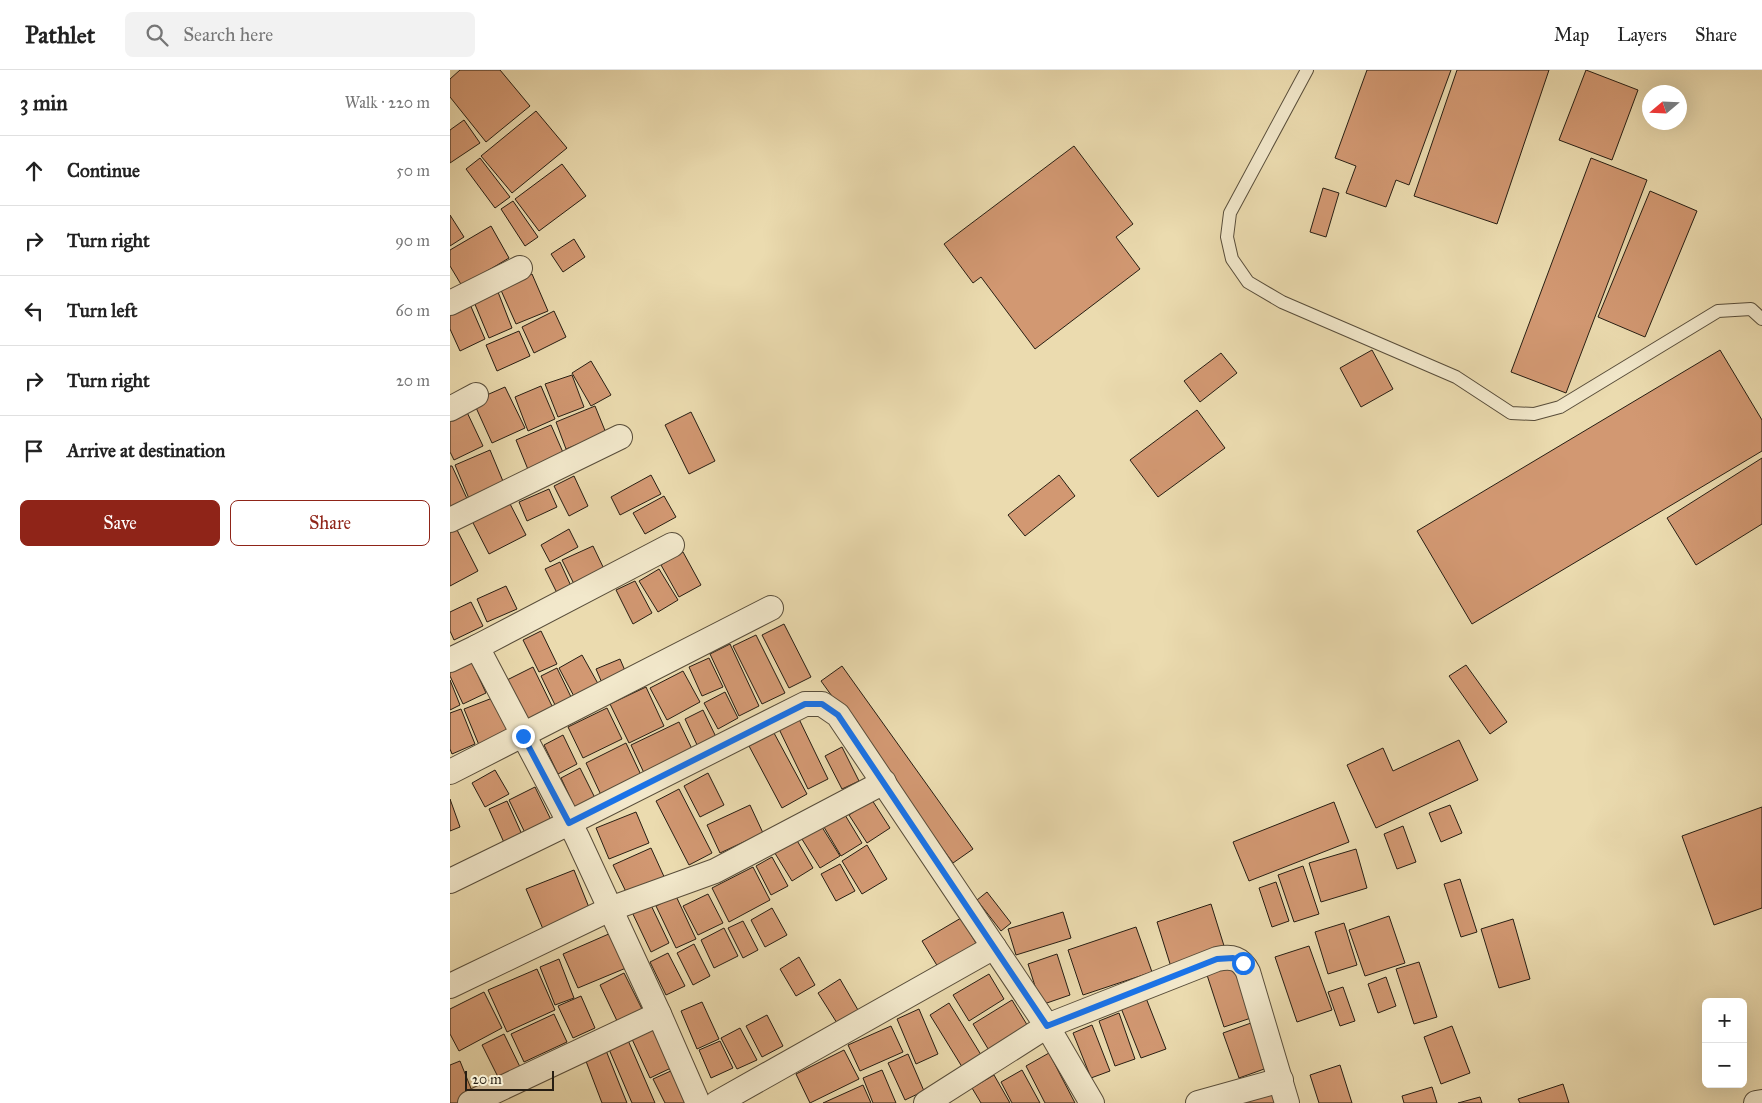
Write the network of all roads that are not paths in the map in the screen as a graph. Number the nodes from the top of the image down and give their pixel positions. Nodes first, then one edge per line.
1 (1307, 70) edge
2 (520, 268) dead end
3 (450, 303) edge
4 (1762, 319) edge
5 (476, 395) dead end
6 (450, 409) edge
7 (620, 437) dead end
8 (450, 520) edge
9 (672, 545) dead end
10 (771, 608) dead end
11 (476, 647) junction
12 (450, 660) edge
13 (523, 736) junction
14 (450, 772) edge
15 (884, 782) junction
16 (569, 823) junction
17 (450, 881) edge
18 (610, 909) junction
19 (994, 947) junction
20 (450, 986) edge
21 (659, 1014) junction
22 (1047, 1026) junction
23 (1281, 1080) junction
24 (1762, 1102) edge
25 (470, 1103) edge
26 (698, 1103) edge
27 (717, 1103) edge
28 (926, 1103) edge
29 (1092, 1103) edge
30 (1198, 1103) edge
31 (1288, 1103) edge
32 (1756, 1103) edge

1 - 4 lane
2 - 3 street
5 - 6 street
7 - 8 street
9 - 11 street
10 - 13 street
11 - 12 street
11 - 13 street
13 - 14 street
13 - 16 street
15 - 16 street
15 - 18 street
15 - 19 street
16 - 17 street
16 - 18 street
18 - 20 street
18 - 21 street
19 - 22 street
19 - 27 street
21 - 25 street
21 - 26 street
22 - 23 street
22 - 28 street
22 - 29 street
23 - 30 street
23 - 31 street
24 - 32 street

